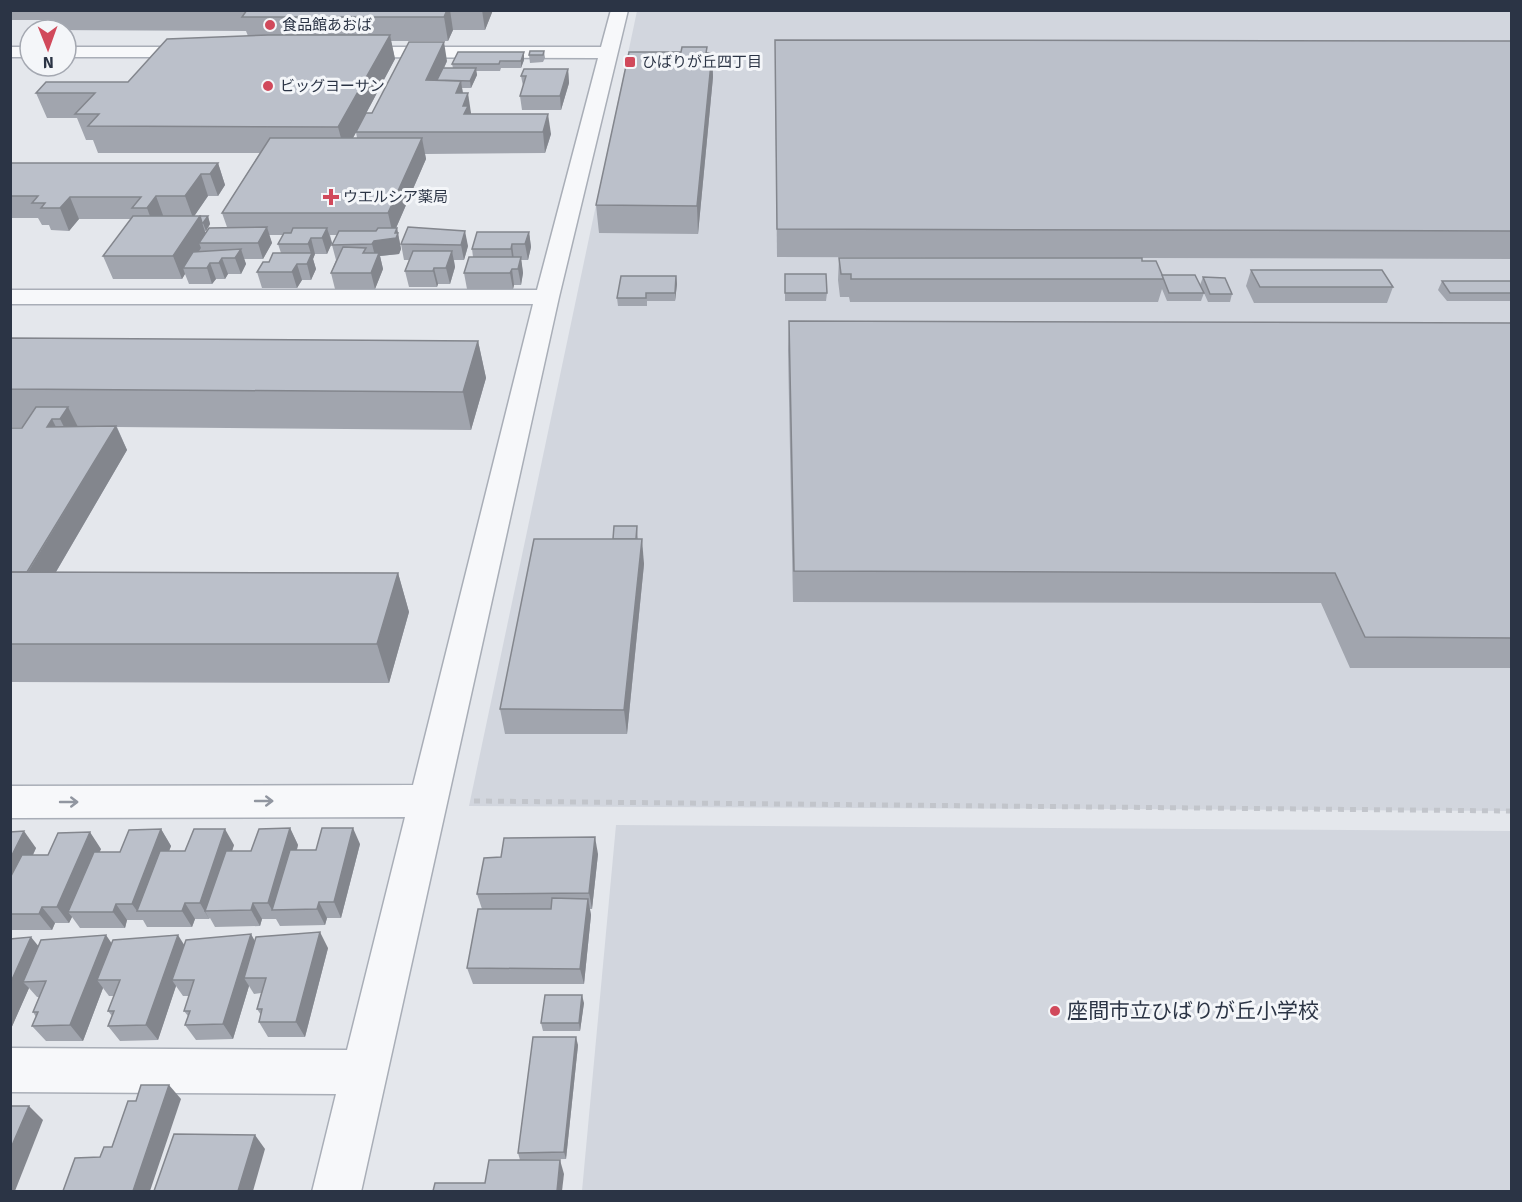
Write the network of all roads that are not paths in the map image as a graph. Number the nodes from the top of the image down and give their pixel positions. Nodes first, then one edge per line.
1 (620, 10) edge
2 (78, 52) edge
3 (220, 52) edge
4 (326, 52) edge
5 (610, 53) junction
6 (10, 297) edge
7 (548, 297) junction
8 (428, 801) junction
9 (10, 802) edge
10 (10, 1070) edge
11 (364, 1072) junction
12 (336, 1191) edge

1 - 5 street
2 - 3 street
4 - 5 street
5 - 7 street
6 - 7 street
7 - 8 street
9 -> 8 street
8 - 11 street
10 - 11 street
11 - 12 street

